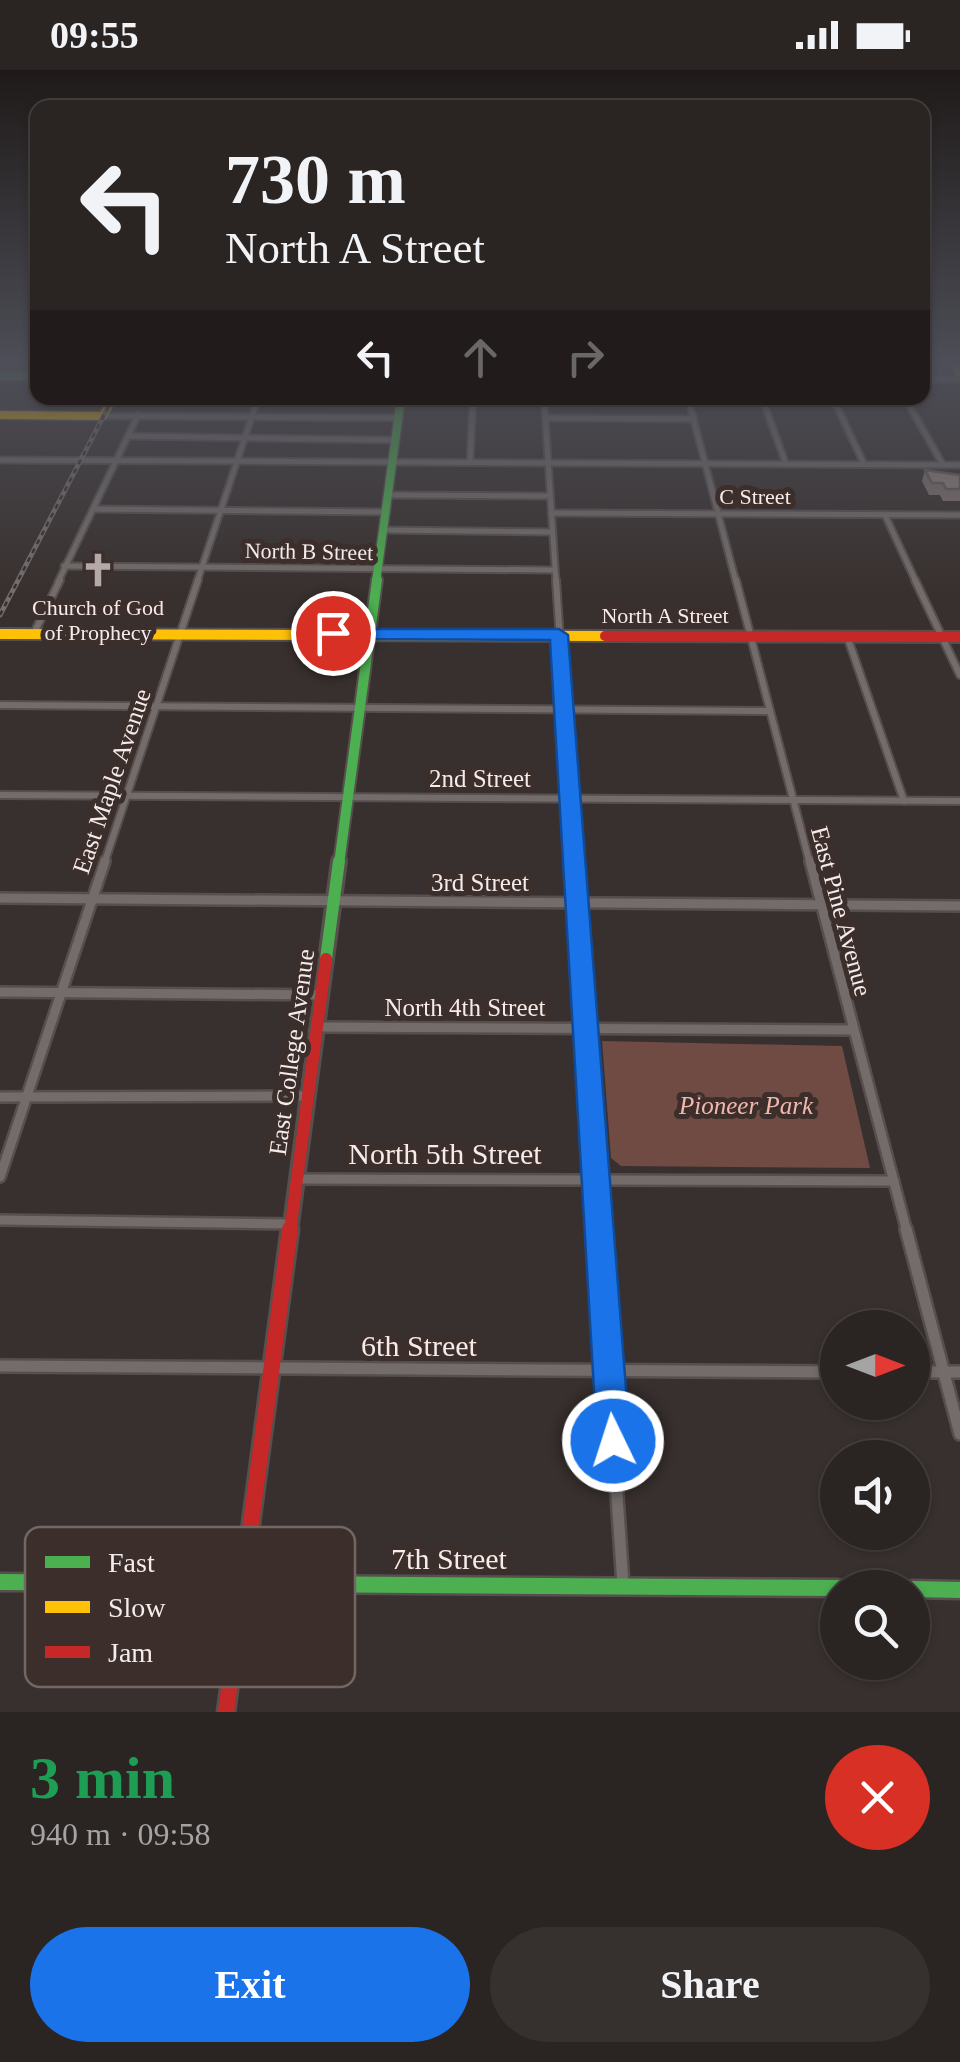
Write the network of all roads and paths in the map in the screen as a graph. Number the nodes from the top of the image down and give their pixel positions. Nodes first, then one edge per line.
1 (125, 443) edge
2 (243, 443) edge
3 (395, 443) edge
4 (471, 443) edge
5 (547, 443) edge
6 (700, 443) edge
7 (778, 443) edge
8 (854, 443) edge
9 (931, 443) edge
10 (116, 459) junction
11 (0, 460) edge
12 (236, 461) junction
13 (392, 462) junction
14 (470, 462) junction
15 (548, 463) junction
16 (706, 464) junction
17 (786, 464) junction
18 (864, 464) junction
19 (943, 464) junction
20 (960, 464) edge
21 (388, 495) junction
22 (550, 496) junction
23 (92, 509) junction
24 (220, 511) junction
25 (386, 512) junction
26 (550, 513) junction
27 (720, 514) junction
28 (885, 514) junction
29 (960, 516) edge
30 (384, 530) junction
31 (552, 532) junction
32 (64, 566) junction
33 (202, 567) junction
34 (379, 569) junction
35 (554, 570) junction
36 (35, 631) junction
37 (181, 632) junction
38 (2, 633) edge
39 (370, 634) junction
40 (559, 635) junction
41 (749, 636) junction
42 (847, 636) junction
43 (942, 637) junction
44 (960, 637) edge
45 (960, 675) edge
46 (0, 706) edge
47 (158, 706) junction
48 (566, 709) junction
49 (359, 710) junction
50 (770, 711) junction
51 (0, 794) edge
52 (126, 796) junction
53 (347, 797) junction
54 (570, 798) junction
55 (793, 800) junction
56 (904, 801) junction
57 (960, 801) edge
58 (0, 898) edge
59 (92, 899) junction
60 (334, 902) junction
61 (577, 903) junction
62 (820, 904) junction
63 (960, 906) edge
64 (0, 992) edge
65 (60, 992) junction
66 (322, 995) junction
67 (318, 1026) junction
68 (585, 1028) junction
69 (852, 1030) junction
70 (308, 1096) junction
71 (0, 1097) edge
72 (25, 1098) junction
73 (0, 1177) edge
74 (296, 1179) junction
75 (596, 1179) junction
76 (894, 1181) junction
77 (0, 1220) edge
78 (290, 1224) junction
79 (0, 1366) edge
80 (271, 1370) junction
81 (820, 1372) edge
82 (930, 1372) edge
83 (944, 1372) junction
84 (960, 1372) edge
85 (609, 1373) junction
86 (960, 1434) edge
87 (251, 1527) edge
88 (0, 1582) edge
89 (25, 1582) edge
90 (355, 1584) edge
91 (623, 1584) junction
92 (820, 1588) edge
93 (930, 1589) edge
94 (960, 1590) edge
95 (230, 1687) edge
96 (226, 1712) edge

1 - 10 street
2 - 12 street, East Maple Avenue
3 - 13 street, East College Avenue
4 - 14 street
5 - 15 street
6 - 16 street, East Pine Avenue
7 - 17 street
8 - 18 street
9 - 19 street
10 - 11 street
10 - 12 street
10 - 23 street
12 - 13 street
12 - 24 street, East Maple Avenue
13 - 14 street
13 - 21 street, East College Avenue
14 - 15 street
15 - 16 street
15 - 22 street
16 - 17 street
16 - 27 street, East Pine Avenue
17 - 18 street
18 - 19 street
19 - 20 street
21 - 22 street
21 - 25 street, East College Avenue
22 - 26 street
23 - 24 street
23 - 32 street
24 - 25 street
24 - 33 street, East Maple Avenue
25 - 30 street, East College Avenue
26 - 27 street, C Street
26 - 31 street
27 - 28 street, C Street
27 - 41 street, East Pine Avenue
28 - 29 street, C Street
28 - 43 street
30 - 31 street
30 - 34 street, East College Avenue
31 - 35 street
32 - 33 street, North B Street
32 - 36 street
33 - 34 street, North B Street
33 - 37 street, East Maple Avenue
34 - 35 street, North B Street
34 - 39 street, East College Avenue
35 - 40 street
36 - 37 street, North A Street
36 - 38 street, North A Street
37 - 39 street, North A Street
37 - 47 street, East Maple Avenue
39 - 40 street, North A Street
39 - 49 street, East College Avenue
40 - 41 street, North A Street
40 - 48 street
41 - 42 street, North A Street
41 - 50 street, East Pine Avenue
42 - 43 street, North A Street
42 - 56 street
43 - 44 street, North A Street
43 - 45 street
46 - 47 street
47 - 49 street
47 - 52 street, East Maple Avenue
48 - 49 street
48 - 50 street
48 - 54 street
49 - 53 street, East College Avenue
50 - 55 street, East Pine Avenue
51 - 52 street, 2nd Street
52 - 53 street, 2nd Street
52 - 59 street, East Maple Avenue
53 - 54 street, 2nd Street
53 - 60 street, East College Avenue
54 - 55 street, 2nd Street
54 - 61 street
55 - 56 street, 2nd Street
55 - 62 street, East Pine Avenue
56 - 57 street, 2nd Street
58 - 59 street, 3rd Street
59 - 60 street, 3rd Street
59 - 65 street, East Maple Avenue
60 - 61 street, 3rd Street
60 - 66 street, East College Avenue
61 - 62 street, 3rd Street
61 - 68 street
62 - 63 street, 3rd Street
62 - 69 street, East Pine Avenue
64 - 65 street
65 - 66 street
65 - 72 street, East Maple Avenue
66 - 67 street, East College Avenue
67 - 68 street, North 4th Street
67 - 70 street, East College Avenue
68 - 69 street, North 4th Street
68 - 75 street
69 - 76 street, East Pine Avenue
70 - 72 street
70 - 74 street, East College Avenue
71 - 72 street
72 - 73 street, East Maple Avenue
74 - 75 street, North 5th Street
74 - 78 street, East College Avenue
75 - 76 street, North 5th Street
75 - 85 street
76 - 83 street, East Pine Avenue
77 - 78 street
78 - 80 street, East College Avenue
79 - 80 street, 6th Street
80 - 85 street, 6th Street
80 - 87 street, East College Avenue
81 - 85 street, 6th Street
82 - 83 street
83 - 84 street
83 - 86 street, East Pine Avenue
85 - 91 street
88 - 89 street, 7th Street
90 - 91 street, 7th Street
91 - 92 street, 7th Street
93 - 94 street
95 - 96 street, East College Avenue

